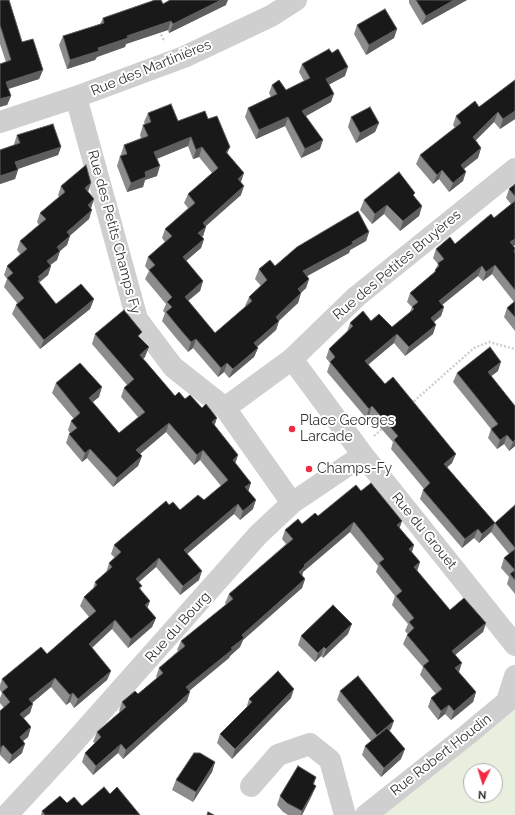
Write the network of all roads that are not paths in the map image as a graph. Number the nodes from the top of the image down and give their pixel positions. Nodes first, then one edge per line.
1 (296, 0) edge
2 (76, 97) junction
3 (0, 122) edge
4 (515, 169) edge
5 (292, 359) junction
6 (225, 408) junction
7 (361, 452) junction
8 (292, 503) junction
9 (515, 645) edge
10 (515, 676) edge
11 (511, 698) edge
12 (251, 786) dead end
13 (7, 815) edge
14 (345, 815) edge
15 (366, 815) edge

1 - 2 street, Rue des Martinières
2 - 3 street, Rue des Martinières
2 - 6 street, Rue des Petits Champs Fy
4 - 5 street, Rue des Petites Bruyères
5 - 6 street, Rue des Petites Bruyères
5 - 7 street, Rue du Grouet
6 - 8 street, Rue des Petits Champs Fy
7 - 8 street, Rue du Bourg
7 - 9 street, Rue du Grouet
8 - 13 street, Rue du Bourg
10 - 11 street
11 - 15 street, Rue Robert Houdin
12 - 14 street

